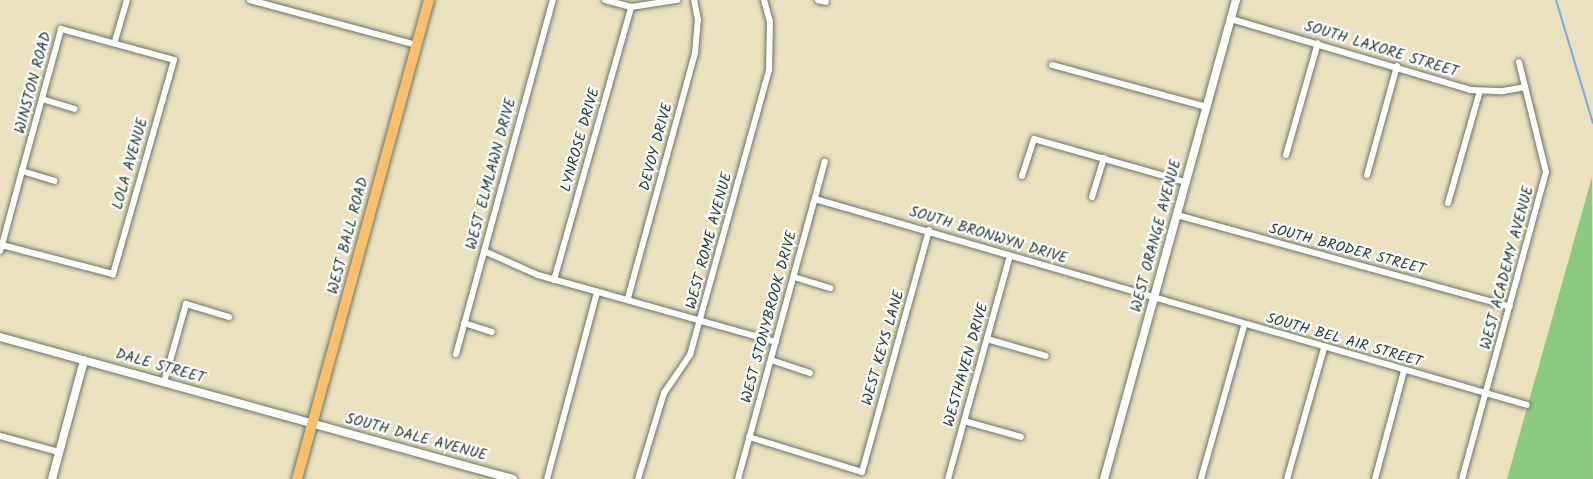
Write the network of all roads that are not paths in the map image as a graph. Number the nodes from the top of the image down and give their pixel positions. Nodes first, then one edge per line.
1 (127, 0) edge
2 (250, 0) edge
3 (429, 0) edge
4 (552, 0) edge
5 (605, 0) edge
6 (677, 0) edge
7 (694, 0) edge
8 (764, 0) edge
9 (1236, 0) edge
10 (268, 2) edge
11 (631, 7) junction
12 (1231, 19) junction
13 (115, 41) junction
14 (1318, 43) junction
15 (417, 45) junction
16 (1519, 63) dead end
17 (1052, 65) dead end
18 (1397, 66) junction
19 (1524, 87) junction
20 (1480, 91) junction
21 (42, 99) junction
22 (1207, 107) junction
23 (75, 109) dead end
24 (1286, 155) dead end
25 (1104, 158) junction
26 (825, 162) dead end
27 (22, 171) junction
28 (1367, 175) dead end
29 (1022, 176) dead end
30 (55, 181) dead end
31 (1186, 182) junction
32 (1092, 197) dead end
33 (815, 199) junction
34 (1448, 203) dead end
35 (1177, 215) junction
36 (929, 230) junction
37 (1, 248) edge
38 (484, 251) junction
39 (1010, 256) junction
40 (794, 277) junction
41 (554, 280) junction
42 (830, 288) dead end
43 (597, 292) junction
44 (628, 298) junction
45 (1154, 299) junction
46 (1510, 307) junction
47 (229, 316) dead end
48 (701, 320) junction
49 (464, 324) junction
50 (1244, 326) junction
51 (492, 332) dead end
52 (0, 337) edge
53 (987, 339) junction
54 (776, 342) junction
55 (1324, 348) junction
56 (456, 354) dead end
57 (1046, 356) dead end
58 (84, 360) junction
59 (771, 360) junction
60 (1404, 371) junction
61 (810, 373) dead end
62 (164, 382) junction
63 (1486, 394) junction
64 (1527, 405) dead end
65 (964, 421) junction
66 (312, 423) junction
67 (0, 436) edge
68 (749, 437) junction
69 (1021, 437) dead end
70 (59, 452) junction
71 (52, 479) edge
72 (297, 479) edge
73 (513, 479) edge
74 (547, 479) edge
75 (638, 479) edge
76 (738, 479) edge
77 (948, 479) edge
78 (1104, 479) edge
79 (1201, 479) edge
80 (1287, 479) edge
81 (1375, 479) edge
82 (1462, 479) edge

1 - 13 street
2 - 10 street
3 - 15 main road, WEST BALL ROAD
4 - 38 street, WEST ELMLAWN DRIVE
5 - 11 street
6 - 11 street
7 - 44 street, DEVOY DRIVE
8 - 48 street, WEST ROME AVENUE
9 - 12 street, WEST ORANGE AVENUE
10 - 15 street
11 - 41 street, LYNROSE DRIVE
12 - 14 street, SOUTH LAXORE STREET
12 - 22 street, WEST ORANGE AVENUE
13 - 21 street, WINSTON ROAD
13 - 37 street, LOLA AVENUE
14 - 18 street, SOUTH LAXORE STREET
14 - 24 street
15 - 66 main road, WEST BALL ROAD
16 - 19 street, WEST ACADEMY AVENUE
17 - 22 street
18 - 20 street, SOUTH LAXORE STREET
18 - 28 street
19 - 20 street, SOUTH LAXORE STREET
19 - 46 street, WEST ACADEMY AVENUE
20 - 34 street
21 - 23 street
21 - 27 street, WINSTON ROAD
22 - 31 street, WEST ORANGE AVENUE
25 - 29 street
25 - 31 street
25 - 32 street
26 - 33 street, WEST STONYBROOK DRIVE
27 - 30 street
27 - 37 street, WINSTON ROAD
31 - 35 street, WEST ORANGE AVENUE
33 - 36 street, SOUTH BRONWYN DRIVE
33 - 40 street, WEST STONYBROOK DRIVE
35 - 45 street, WEST ORANGE AVENUE
35 - 46 street, SOUTH BRODER STREET
36 - 39 street, SOUTH BRONWYN DRIVE
36 - 68 street, WEST KEYS LANE
38 - 41 street
38 - 49 street, WEST ELMLAWN DRIVE
39 - 45 street, SOUTH BRONWYN DRIVE
39 - 53 street, WESTHAVEN DRIVE
40 - 42 street
40 - 54 street, WEST STONYBROOK DRIVE
41 - 43 street
43 - 44 street
43 - 74 street
44 - 48 street
45 - 50 street, SOUTH BEL AIR STREET
45 - 78 street, WEST ORANGE AVENUE
46 - 63 street, WEST ACADEMY AVENUE
47 - 62 street
48 - 54 street
48 - 75 street, WEST ROME AVENUE
49 - 51 street
49 - 56 street, WEST ELMLAWN DRIVE
50 - 55 street, SOUTH BEL AIR STREET
50 - 79 street
52 - 58 street, DALE STREET
53 - 57 street
53 - 65 street, WESTHAVEN DRIVE
54 - 59 street, WEST STONYBROOK DRIVE
55 - 60 street, SOUTH BEL AIR STREET
55 - 80 street
58 - 62 street, DALE STREET
58 - 70 street
59 - 61 street
59 - 68 street, WEST STONYBROOK DRIVE
60 - 63 street, SOUTH BEL AIR STREET
60 - 81 street
62 - 66 street, DALE STREET
63 - 64 street, SOUTH BEL AIR STREET
63 - 82 street, WEST ACADEMY AVENUE
65 - 69 street
65 - 77 street, WESTHAVEN DRIVE
66 - 72 main road, WEST BALL ROAD
66 - 73 street, SOUTH DALE AVENUE
67 - 70 street
68 - 76 street, WEST STONYBROOK DRIVE
70 - 71 street

